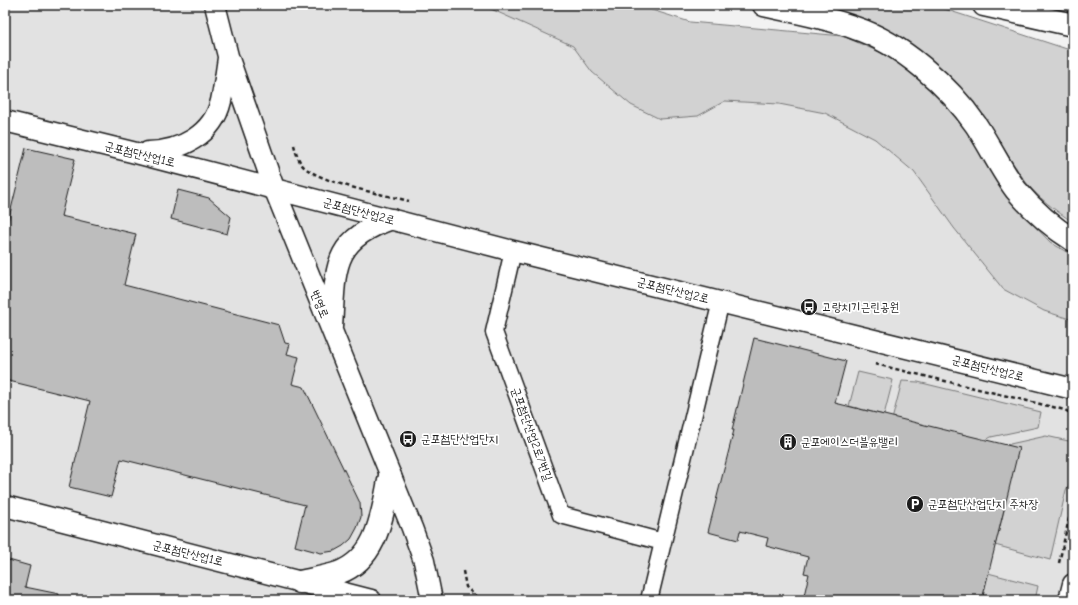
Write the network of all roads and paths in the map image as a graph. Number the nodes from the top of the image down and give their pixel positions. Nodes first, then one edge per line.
1 (214, 5) edge
2 (764, 5) edge
3 (984, 5) edge
4 (1026, 5) edge
5 (1073, 20) edge
6 (1073, 25) edge
7 (228, 56) junction
8 (5, 121) edge
9 (294, 145) dead end
10 (132, 152) junction
11 (274, 188) junction
12 (409, 201) dead end
13 (392, 219) junction
14 (1073, 240) edge
15 (513, 250) junction
16 (721, 301) junction
17 (332, 333) junction
18 (875, 364) dead end
19 (1073, 389) edge
20 (1073, 415) edge
21 (390, 476) junction
22 (1073, 501) edge
23 (5, 506) edge
24 (663, 542) junction
25 (1059, 564) dead end
26 (464, 571) dead end
27 (300, 582) junction
28 (1073, 584) edge
29 (371, 600) edge
30 (432, 600) edge
31 (480, 600) edge
32 (649, 600) edge
33 (1069, 600) edge

1 - 7 street, 번영로
2 - 14 main road
3 - 6 main road
4 - 5 main road
7 - 10 street
7 - 11 street, 번영로
8 - 10 street, 군포첨단산업1로
9 - 12 path
10 - 11 street, 군포첨단산업1로
11 - 13 street, 군포첨단산업2로
11 - 17 street, 번영로
13 - 15 street, 군포첨단산업2로
13 - 17 street
15 - 16 street, 군포첨단산업2로
15 - 24 street, 군포첨단산업2로7번길
16 - 19 street, 군포첨단산업2로
16 - 24 street
17 - 21 street, 번영로
18 - 20 path
21 - 27 main road
21 - 30 street, 번영로
22 - 25 path
23 - 27 street, 군포첨단산업1로
24 - 32 street
26 - 31 path
27 - 29 street, 군포첨단산업1로
28 - 33 street

